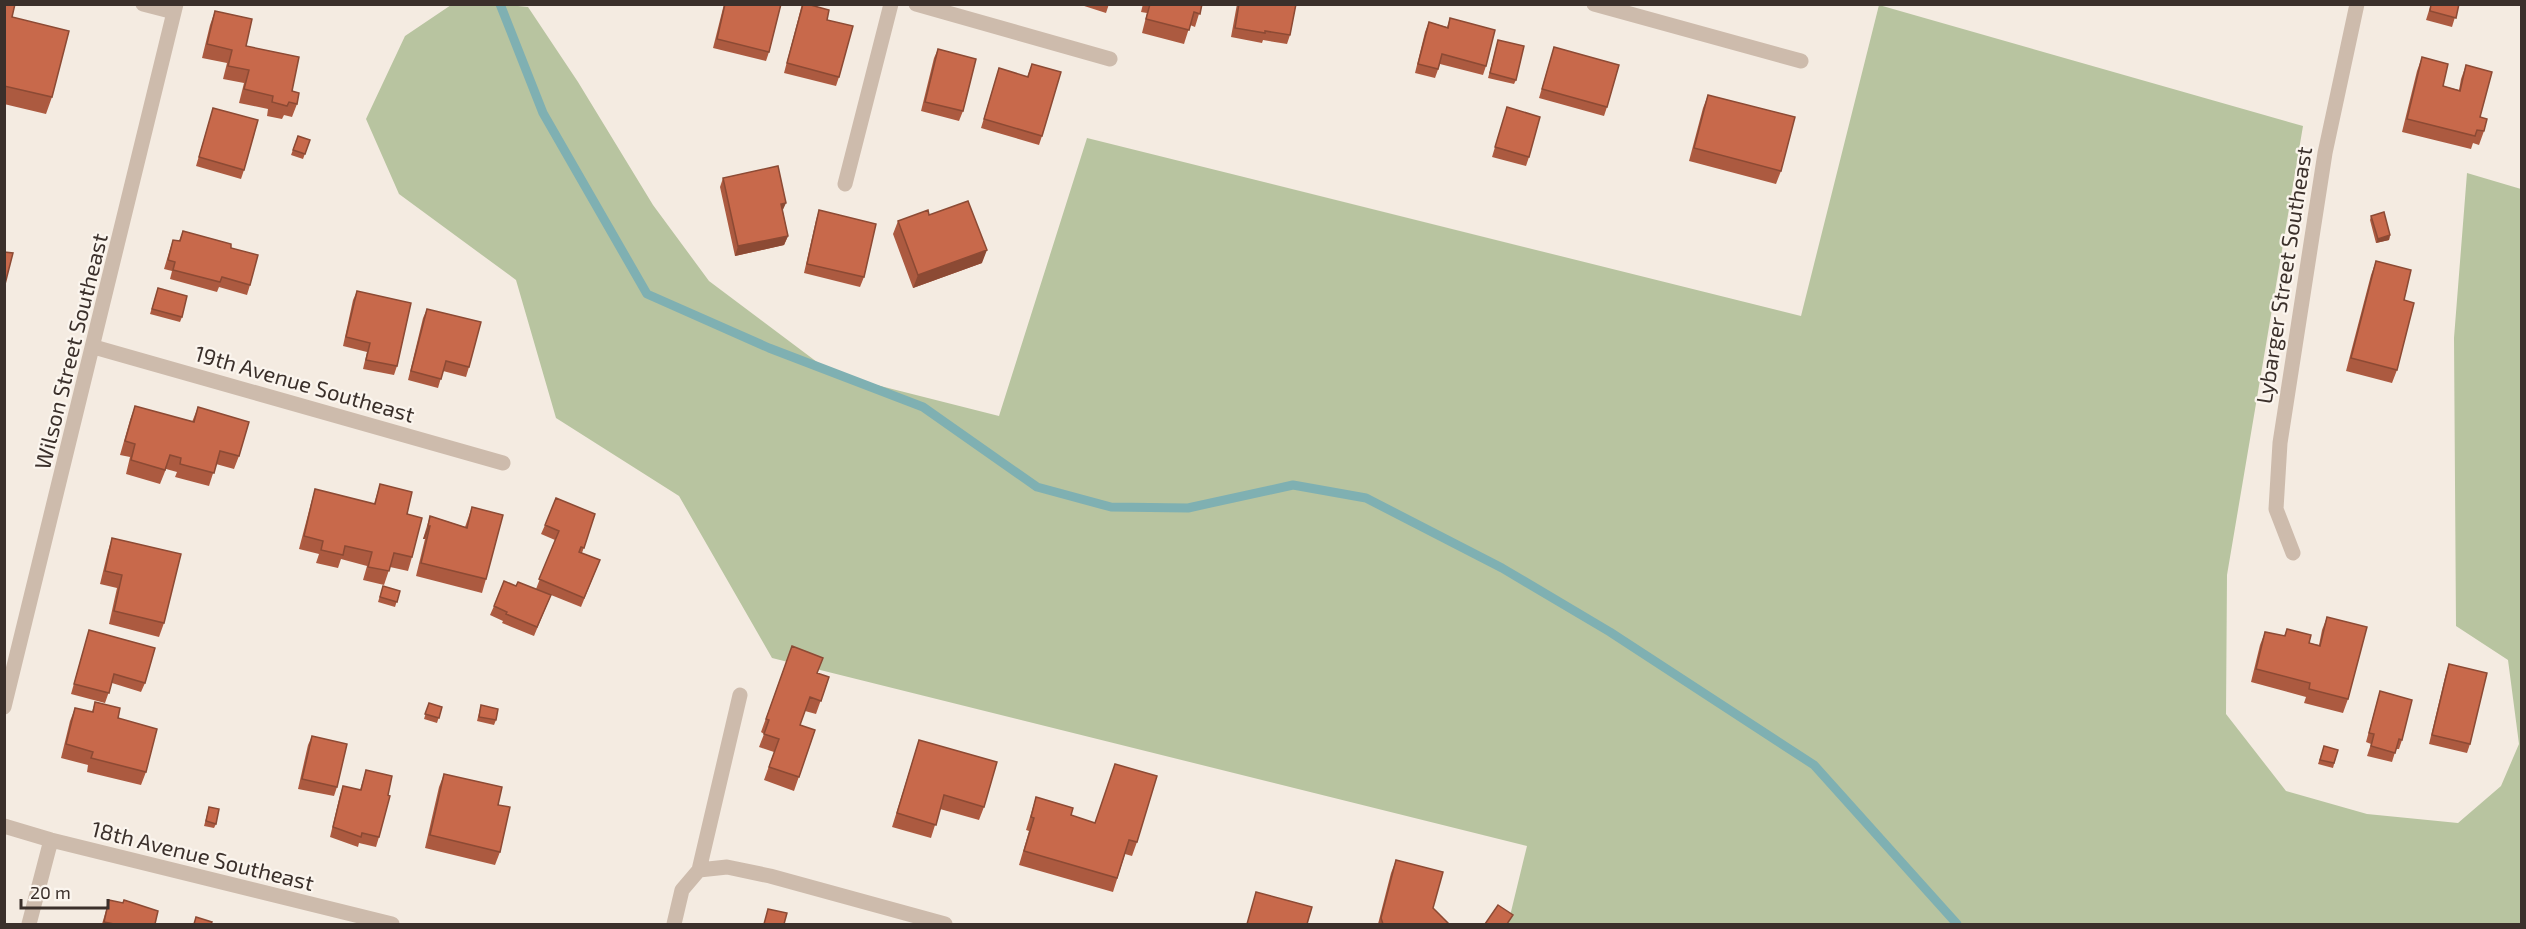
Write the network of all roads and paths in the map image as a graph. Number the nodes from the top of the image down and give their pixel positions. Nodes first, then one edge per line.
1 (143, 4) edge
2 (891, 4) edge
3 (916, 4) edge
4 (1594, 4) edge
5 (2356, 4) edge
6 (175, 8) edge
7 (1110, 59) dead end
8 (1801, 61) dead end
9 (845, 184) dead end
10 (94, 347) junction
11 (503, 463) dead end
12 (2292, 553) dead end
13 (740, 695) dead end
14 (4, 707) edge
15 (4, 826) edge
16 (51, 840) junction
17 (699, 870) junction
18 (29, 924) edge
19 (392, 924) edge
20 (674, 924) edge
21 (945, 924) edge

1 - 6 street
2 - 9 street
3 - 7 street
4 - 8 street
5 - 12 street, Lybarger Street Southeast
6 - 10 street, Wilson Street Southeast
10 - 11 street, 19th Avenue Southeast
10 - 14 street, Wilson Street Southeast
13 - 17 street
15 - 16 street, 18th Avenue Southeast
16 - 18 street
16 - 19 street, 18th Avenue Southeast
17 - 20 street
17 - 21 street

